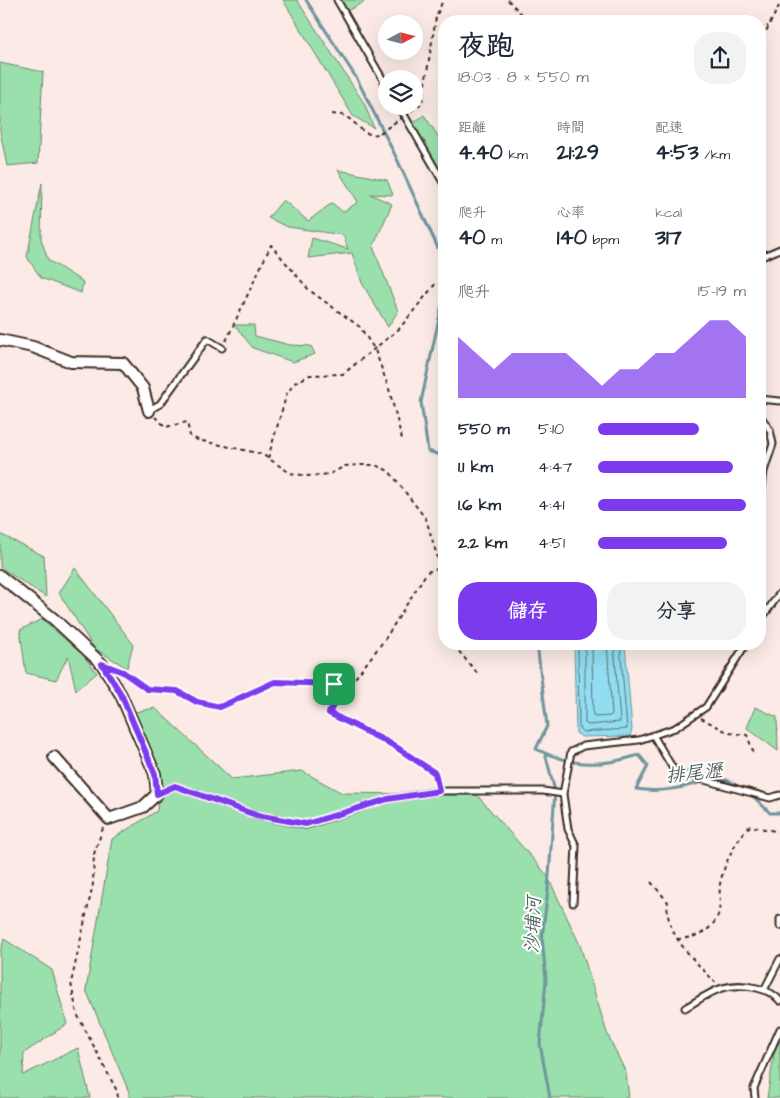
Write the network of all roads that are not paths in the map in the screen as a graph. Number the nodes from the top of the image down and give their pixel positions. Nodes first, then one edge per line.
1 (337, 0) edge
2 (378, 71) edge
3 (404, 115) edge
4 (438, 174) edge
5 (780, 249) edge
6 (766, 255) edge
7 (0, 340) edge
8 (222, 348) road end
9 (766, 400) edge
10 (780, 401) edge
11 (148, 411) joint
12 (766, 424) edge
13 (766, 465) edge
14 (0, 576) edge
15 (780, 594) edge
16 (766, 613) edge
17 (742, 650) edge
18 (653, 735) junction
19 (54, 757) dead end
20 (157, 794) junction
21 (563, 794) junction
22 (780, 795) edge
23 (573, 903) dead end
24 (780, 920) edge
25 (780, 926) edge
26 (780, 959) edge
27 (764, 990) junction
28 (780, 1001) edge
29 (685, 1008) dead end
30 (780, 1029) edge
31 (754, 1098) edge

1 - 2 lane
3 - 4 lane
5 - 6 lane
7 - 11 street
8 - 11 lane
9 - 10 lane
12 - 13 lane
14 - 20 street
15 - 16 lane
17 - 18 lane
18 - 21 lane
18 - 22 lane
19 - 20 street
20 - 21 lane
21 - 23 lane
24 - 25 lane
26 - 27 lane
27 - 28 lane
27 - 29 lane
30 - 31 lane

